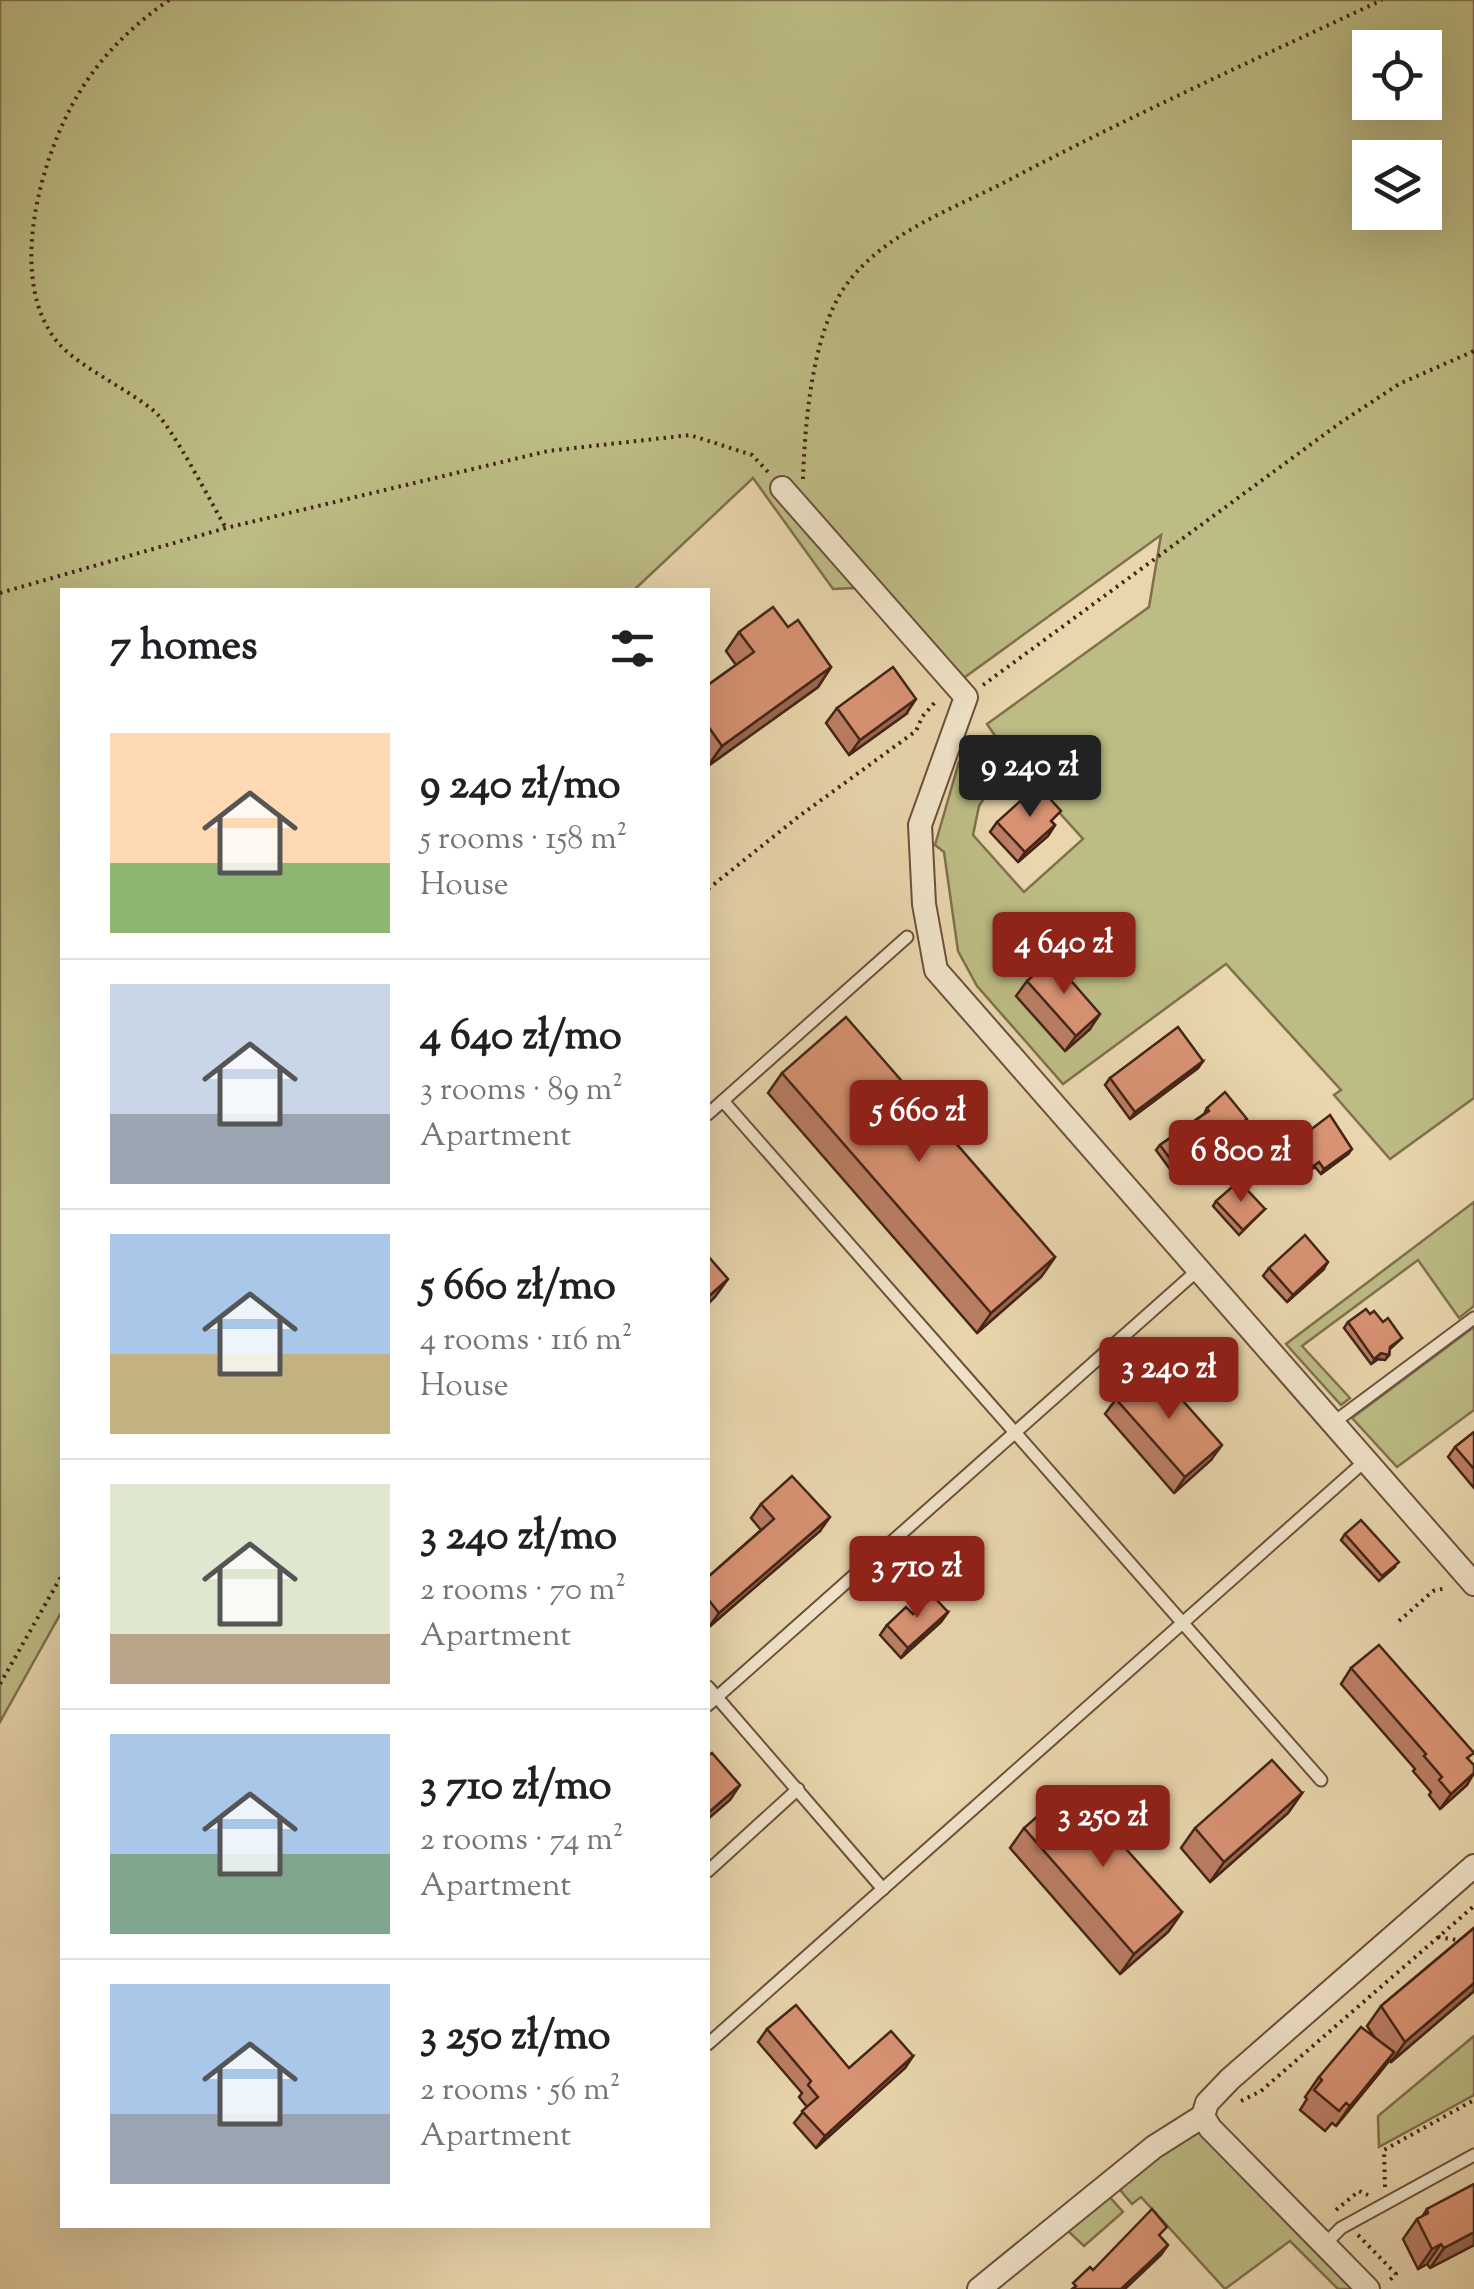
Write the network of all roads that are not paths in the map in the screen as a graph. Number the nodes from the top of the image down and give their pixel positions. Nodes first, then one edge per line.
1 (792, 490) road end
2 (907, 937) dead end
3 (722, 1101) junction
4 (710, 1112) edge
5 (1198, 1270) junction
6 (1474, 1318) edge
7 (1332, 1424) junction
8 (1014, 1432) junction
9 (1364, 1461) junction
10 (1464, 1587) edge
11 (1183, 1624) junction
12 (710, 1697) edge
13 (1321, 1780) dead end
14 (798, 1789) junction
15 (710, 1868) edge
16 (1472, 1873) edge
17 (883, 1889) junction
18 (710, 2042) edge
19 (1204, 2116) junction
20 (1474, 2155) edge
21 (1324, 2245) junction
22 (979, 2289) edge
23 (1368, 2289) edge

1 - 5 street
2 - 3 lane
3 - 4 lane
3 - 8 lane
5 - 7 street
5 - 8 lane
6 - 7 lane
7 - 9 street
8 - 11 lane
8 - 12 lane
9 - 10 street
9 - 11 lane
11 - 13 lane
11 - 17 lane
12 - 14 lane
14 - 15 lane
14 - 17 lane
16 - 19 street
17 - 18 lane
19 - 21 street
19 - 22 street
20 - 21 lane
21 - 23 street

